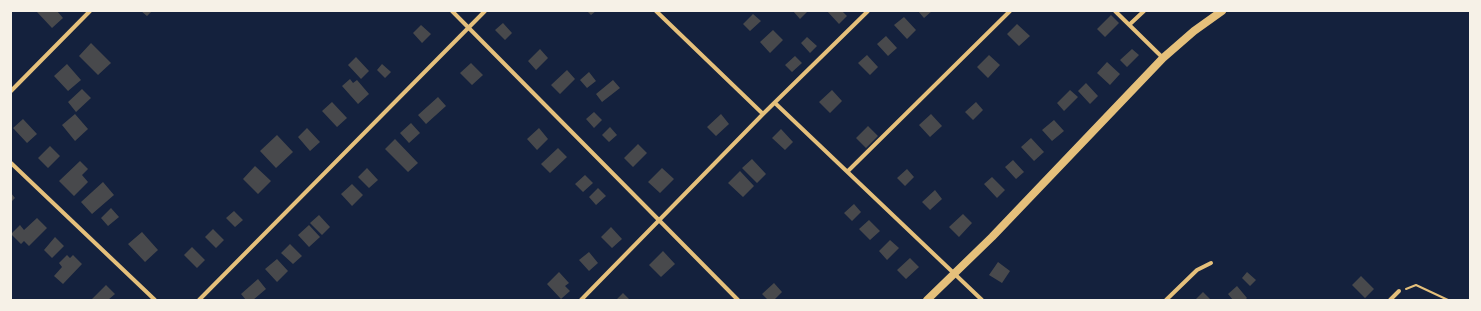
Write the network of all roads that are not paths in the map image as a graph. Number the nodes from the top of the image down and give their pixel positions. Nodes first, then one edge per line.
1 (90, 11) edge
2 (452, 11) edge
3 (485, 11) edge
4 (656, 11) edge
5 (868, 11) edge
6 (1010, 11) edge
7 (1115, 11) edge
8 (1144, 11) edge
9 (1222, 11) edge
10 (1129, 25) junction
11 (468, 27) junction
12 (1163, 58) junction
13 (11, 91) edge
14 (776, 103) junction
15 (763, 114) junction
16 (11, 163) edge
17 (848, 171) junction
18 (660, 220) junction
19 (1211, 263) dead end
20 (953, 274) junction
21 (1399, 291) road end
22 (155, 300) edge
23 (199, 300) edge
24 (581, 300) edge
25 (738, 300) edge
26 (927, 300) edge
27 (982, 300) edge
28 (1166, 300) edge
29 (1390, 300) edge

1 - 13 street
2 - 11 street
3 - 11 street
4 - 15 street
5 - 14 street
6 - 17 street
7 - 10 street
8 - 10 street
9 - 12 main road
10 - 12 street
11 - 18 street
11 - 23 street
12 - 20 main road
14 - 15 street
14 - 17 street
15 - 18 street
16 - 22 street
17 - 20 street
18 - 24 street
18 - 25 street
19 - 28 street
20 - 26 main road
20 - 27 street
21 - 29 street

